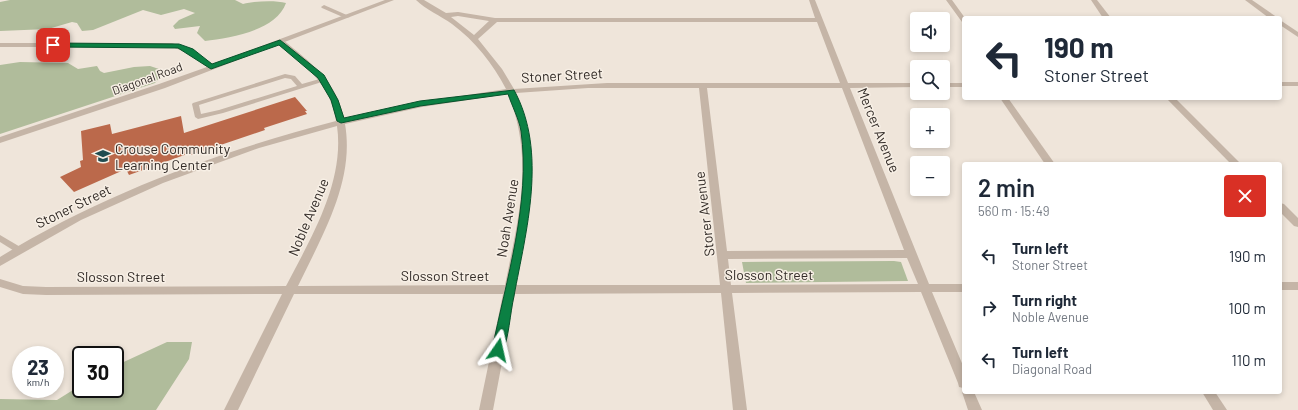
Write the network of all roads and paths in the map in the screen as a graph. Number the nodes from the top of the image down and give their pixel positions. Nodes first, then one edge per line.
1 (391, 0) edge
2 (419, 0) edge
3 (812, 0) edge
4 (949, 0) edge
5 (1094, 0) edge
6 (1248, 0) edge
7 (324, 7) dead end
8 (446, 16) junction
9 (1106, 16) edge
10 (1271, 16) edge
11 (347, 17) junction
12 (962, 18) edge
13 (496, 20) junction
14 (819, 20) junction
15 (1282, 23) edge
16 (1298, 35) edge
17 (474, 38) junction
18 (280, 42) junction
19 (0, 45) edge
20 (211, 66) junction
21 (323, 80) junction
22 (1282, 84) edge
23 (1298, 84) edge
24 (845, 85) junction
25 (910, 85) edge
26 (950, 85) edge
27 (962, 85) edge
28 (300, 86) junction
29 (703, 86) junction
30 (511, 91) junction
31 (1005, 100) edge
32 (1172, 100) edge
33 (341, 121) junction
34 (0, 140) edge
35 (1049, 162) edge
36 (1234, 162) edge
37 (1282, 208) edge
38 (1298, 224) edge
39 (0, 238) edge
40 (19, 250) junction
41 (724, 254) junction
42 (911, 254) junction
43 (0, 262) edge
44 (0, 284) edge
45 (1282, 286) edge
46 (1298, 286) edge
47 (926, 288) junction
48 (962, 288) edge
49 (727, 289) junction
50 (290, 290) junction
51 (509, 290) junction
52 (962, 377) edge
53 (969, 394) edge
54 (1209, 394) edge
55 (231, 410) edge
56 (486, 410) edge
57 (740, 410) edge
58 (975, 410) edge
59 (1220, 410) edge

1 - 11 street, Diagonal Road
2 - 8 street, Noah Avenue
3 - 14 street, Mercer Avenue
4 - 12 street
5 - 9 street
6 - 10 street
7 - 11 lane
8 - 13 street
8 - 17 street, Noah Avenue
11 - 18 street, Diagonal Road
13 - 14 street
13 - 17 street
14 - 24 street, Mercer Avenue
15 - 16 street
17 - 30 street, Noah Avenue
18 - 20 street, Diagonal Road
18 - 21 street, Noble Avenue
19 - 20 street
20 - 34 street, Diagonal Road
21 - 28 lane
21 - 33 street, Noble Avenue
22 - 23 street
24 - 25 street, Stoner Street
24 - 29 street, Stoner Street
24 - 42 street, Mercer Avenue
26 - 27 street
28 - 28 lane
29 - 30 street, Stoner Street
29 - 41 street, Storer Avenue
30 - 33 street, Stoner Street
30 - 51 street, Noah Avenue
31 - 35 street
32 - 36 street
33 - 40 street, Stoner Street
33 - 50 street, Noble Avenue
37 - 38 street
39 - 40 lane
40 - 43 street, Stoner Street
41 - 42 street
41 - 49 street, Storer Avenue
42 - 47 street, Mercer Avenue
44 - 50 street, Slosson Street
45 - 46 street
47 - 48 street, Slosson Street
47 - 49 street, Slosson Street
47 - 52 street, Mercer Avenue
49 - 51 street, Slosson Street
49 - 57 street, Storer Avenue
50 - 51 street, Slosson Street
50 - 55 street, Noble Avenue
51 - 56 street, Noah Avenue
53 - 58 street
54 - 59 street

